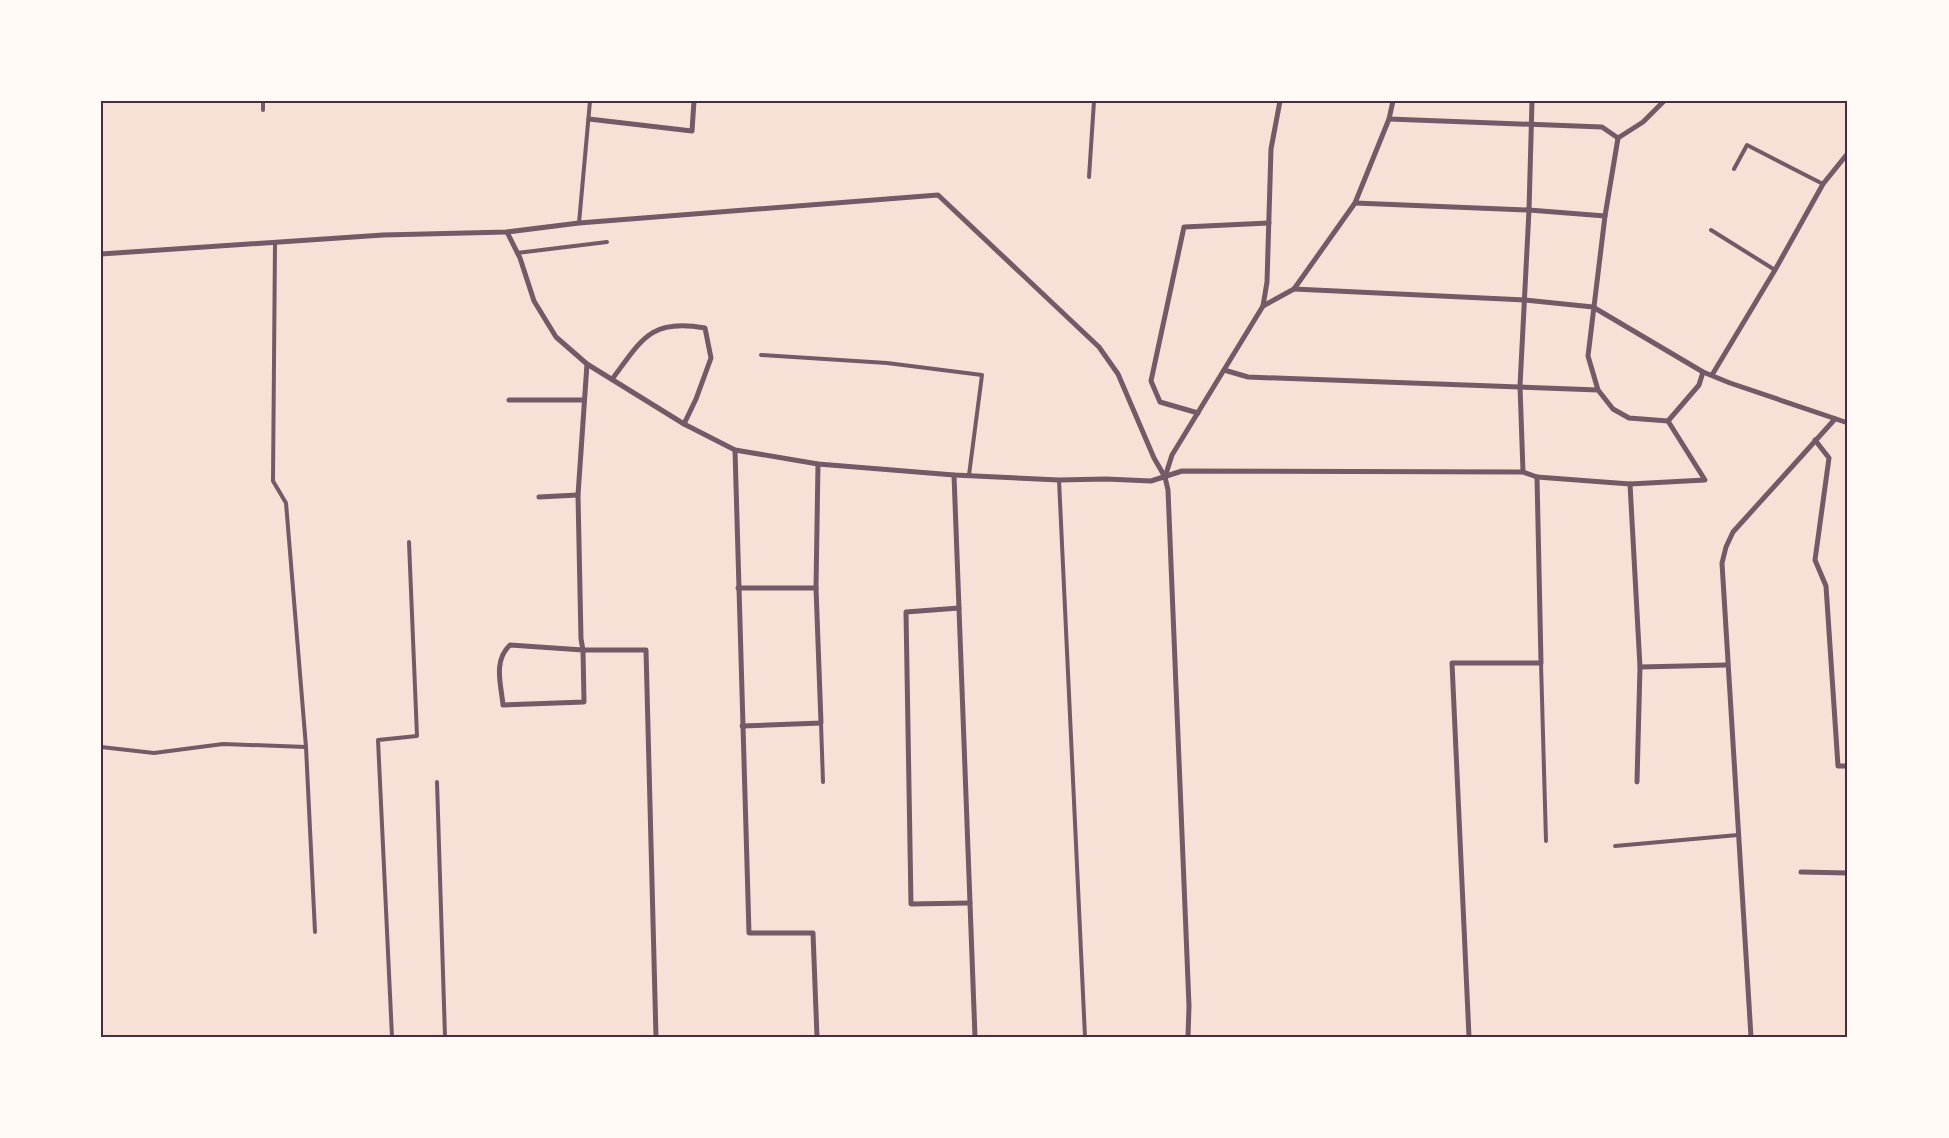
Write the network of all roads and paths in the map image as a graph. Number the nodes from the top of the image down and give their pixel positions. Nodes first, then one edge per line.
1 (263, 101) edge
2 (590, 101) edge
3 (694, 101) edge
4 (1094, 101) edge
5 (1280, 101) edge
6 (1393, 101) edge
7 (1532, 101) edge
8 (1664, 101) edge
9 (263, 110) dead end
10 (589, 119) junction
11 (1389, 119) junction
12 (1531, 123) junction
13 (1618, 138) junction
14 (1848, 153) edge
15 (1734, 169) dead end
16 (1089, 178) dead end
17 (1823, 184) junction
18 (1355, 203) junction
19 (1530, 210) junction
20 (1605, 216) junction
21 (579, 224) junction
22 (1269, 224) junction
23 (1711, 230) dead end
24 (507, 232) junction
25 (607, 242) dead end
26 (275, 243) junction
27 (517, 253) junction
28 (101, 254) edge
29 (1775, 270) junction
30 (1294, 289) junction
31 (1525, 300) junction
32 (1263, 306) junction
33 (1593, 307) junction
34 (761, 355) dead end
35 (587, 364) junction
36 (1224, 370) junction
37 (1703, 372) junction
38 (1712, 375) junction
39 (613, 378) junction
40 (1520, 386) junction
41 (1598, 390) junction
42 (509, 400) dead end
43 (584, 400) junction
44 (1198, 413) junction
45 (1835, 420) junction
46 (1668, 421) junction
47 (1848, 423) edge
48 (684, 424) junction
49 (1816, 440) junction
50 (735, 450) junction
51 (818, 464) junction
52 (1523, 472) junction
53 (954, 475) junction
54 (969, 475) junction
55 (1165, 477) junction
56 (1536, 477) junction
57 (1059, 480) junction
58 (1630, 484) junction
59 (578, 495) junction
60 (539, 497) dead end
61 (409, 542) dead end
62 (738, 588) junction
63 (816, 588) junction
64 (959, 608) junction
65 (583, 650) junction
66 (1541, 663) junction
67 (1727, 665) junction
68 (1640, 667) junction
69 (821, 723) junction
70 (742, 726) junction
71 (101, 747) edge
72 (306, 747) junction
73 (1848, 766) edge
74 (437, 782) dead end
75 (823, 782) dead end
76 (1637, 782) dead end
77 (1738, 835) junction
78 (1546, 841) dead end
79 (1615, 846) dead end
80 (1801, 872) dead end
81 (1848, 873) edge
82 (970, 903) junction
83 (315, 932) dead end
84 (392, 1037) edge
85 (445, 1037) edge
86 (656, 1037) edge
87 (817, 1037) edge
88 (975, 1037) edge
89 (1084, 1037) edge
90 (1188, 1037) edge
91 (1469, 1037) edge
92 (1751, 1037) edge

1 - 9 lane
2 - 10 lane
3 - 10 street
4 - 16 lane
5 - 22 street
6 - 11 street
7 - 12 street
8 - 13 street
10 - 21 lane
11 - 12 street
11 - 18 street
12 - 13 street
12 - 19 street
13 - 20 street
14 - 17 street
15 - 17 lane
17 - 29 street
18 - 19 street
18 - 30 street
19 - 20 street
19 - 31 street
20 - 33 street
21 - 24 street
21 - 55 street
22 - 32 street
22 - 44 street
23 - 29 lane
24 - 26 street
24 - 27 street
25 - 27 lane
26 - 28 street
26 - 72 lane
27 - 35 street
29 - 38 street
30 - 31 street
30 - 32 street
31 - 33 street
31 - 40 street
32 - 36 street
33 - 37 street
33 - 41 street
34 - 54 lane
35 - 39 street
35 - 43 street
36 - 40 street
36 - 44 street
37 - 38 street
37 - 46 street
38 - 45 street
39 - 48 street
39 - 48 street
40 - 41 street
40 - 52 street
41 - 46 street
42 - 43 street
43 - 59 street
44 - 55 street
45 - 47 street
45 - 49 street
46 - 58 street
48 - 50 street
49 - 67 street
49 - 73 street
50 - 51 street
50 - 62 street
51 - 53 street
51 - 63 street
52 - 55 street
52 - 56 street
53 - 54 street
53 - 64 street
54 - 57 street
55 - 57 street
55 - 90 street
56 - 58 street
56 - 66 street
57 - 89 lane
58 - 68 street
59 - 60 street
59 - 65 street
61 - 84 lane
62 - 63 street
62 - 70 street
63 - 69 street
64 - 82 street
64 - 82 street
65 - 65 street
65 - 86 street
66 - 78 lane
66 - 91 street
67 - 68 street
67 - 77 street
68 - 76 street
69 - 70 street
69 - 75 lane
70 - 87 street
71 - 72 lane
72 - 83 lane
74 - 85 lane
77 - 79 lane
77 - 92 street
80 - 81 street
82 - 88 street

